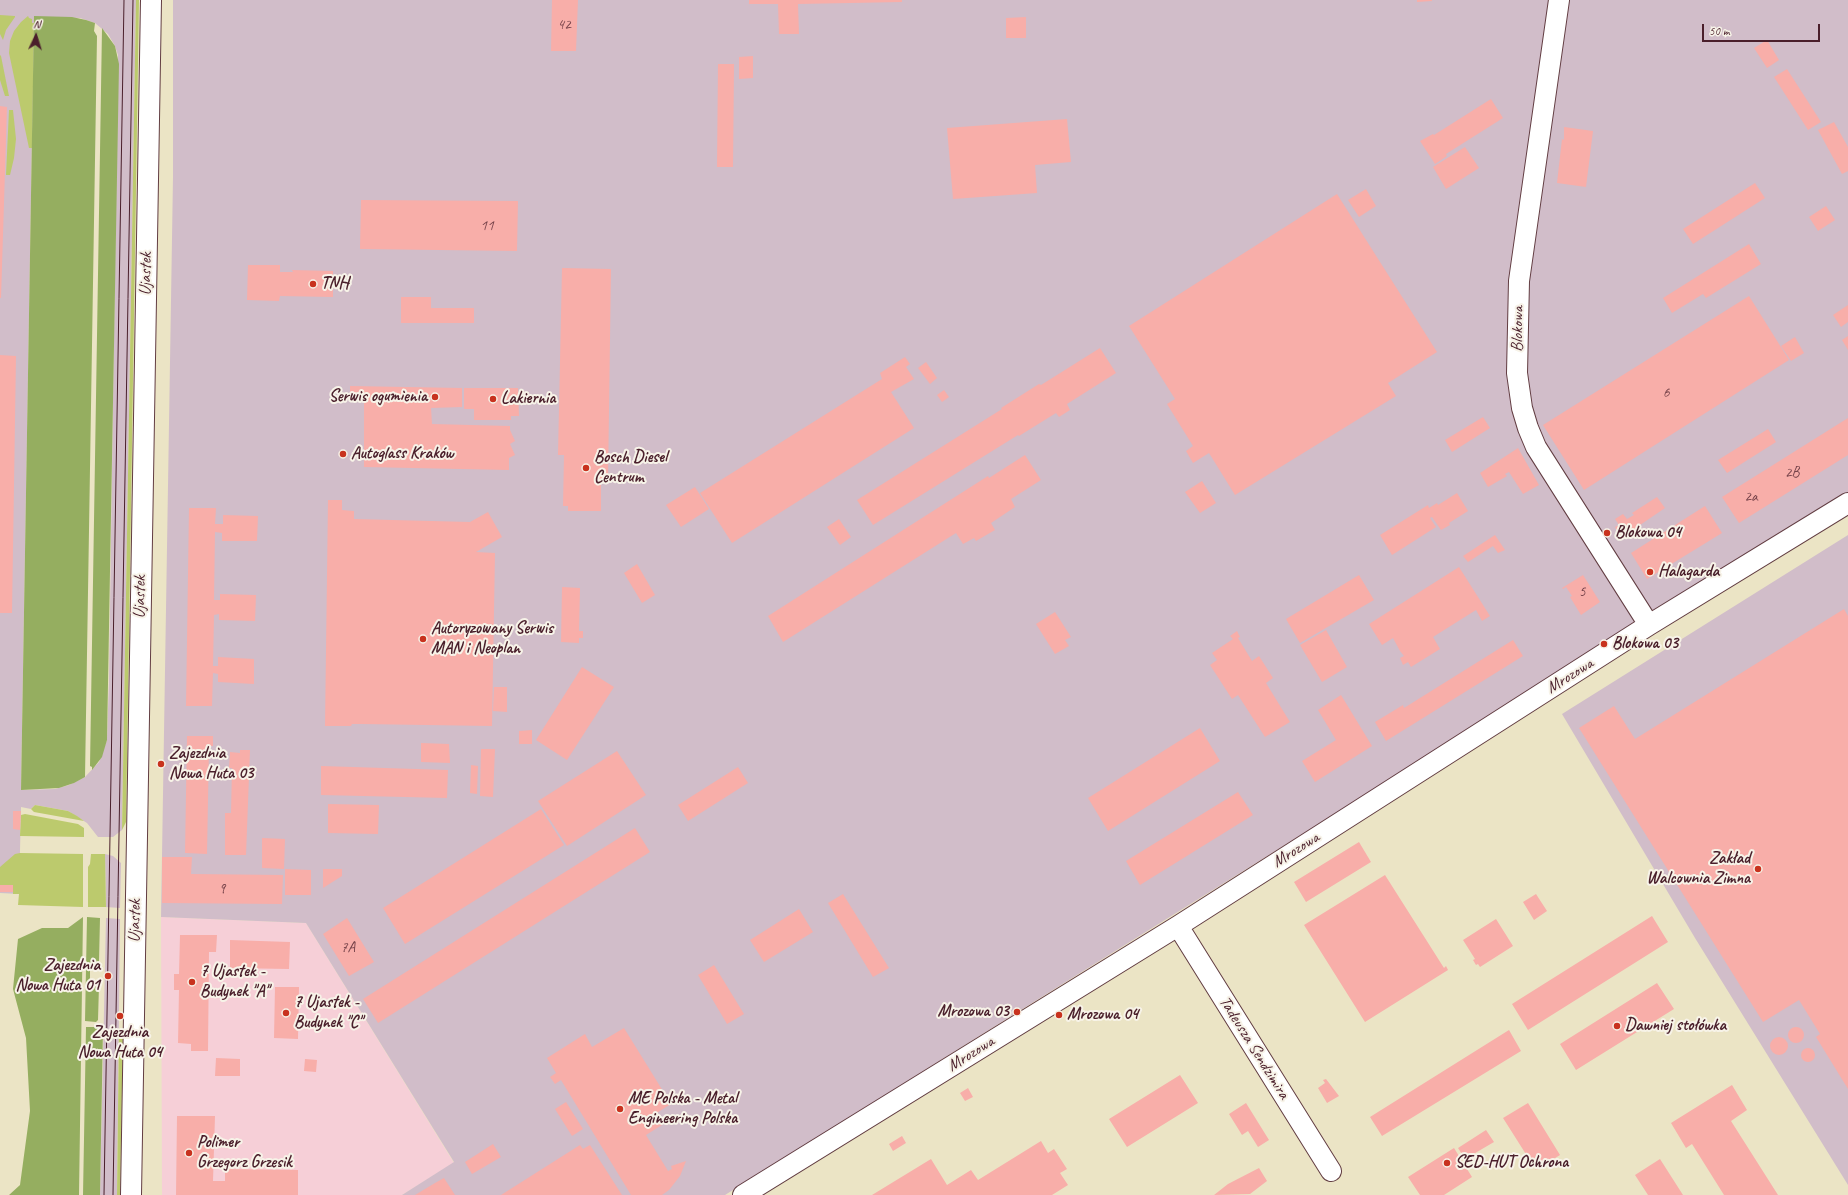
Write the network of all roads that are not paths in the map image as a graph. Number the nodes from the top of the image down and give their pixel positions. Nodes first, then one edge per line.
1 (151, 0) edge
2 (1559, 0) edge
3 (1848, 503) edge
4 (1649, 626) junction
5 (1178, 926) junction
6 (1331, 1171) dead end
7 (130, 1195) edge
8 (743, 1195) edge

1 - 7 street, Ujastek
2 - 4 street, Blokowa
3 - 4 street, Mrozowa
4 - 5 street, Mrozowa
5 - 6 street, Tadeusza Sendzimira
5 - 8 street, Mrozowa

